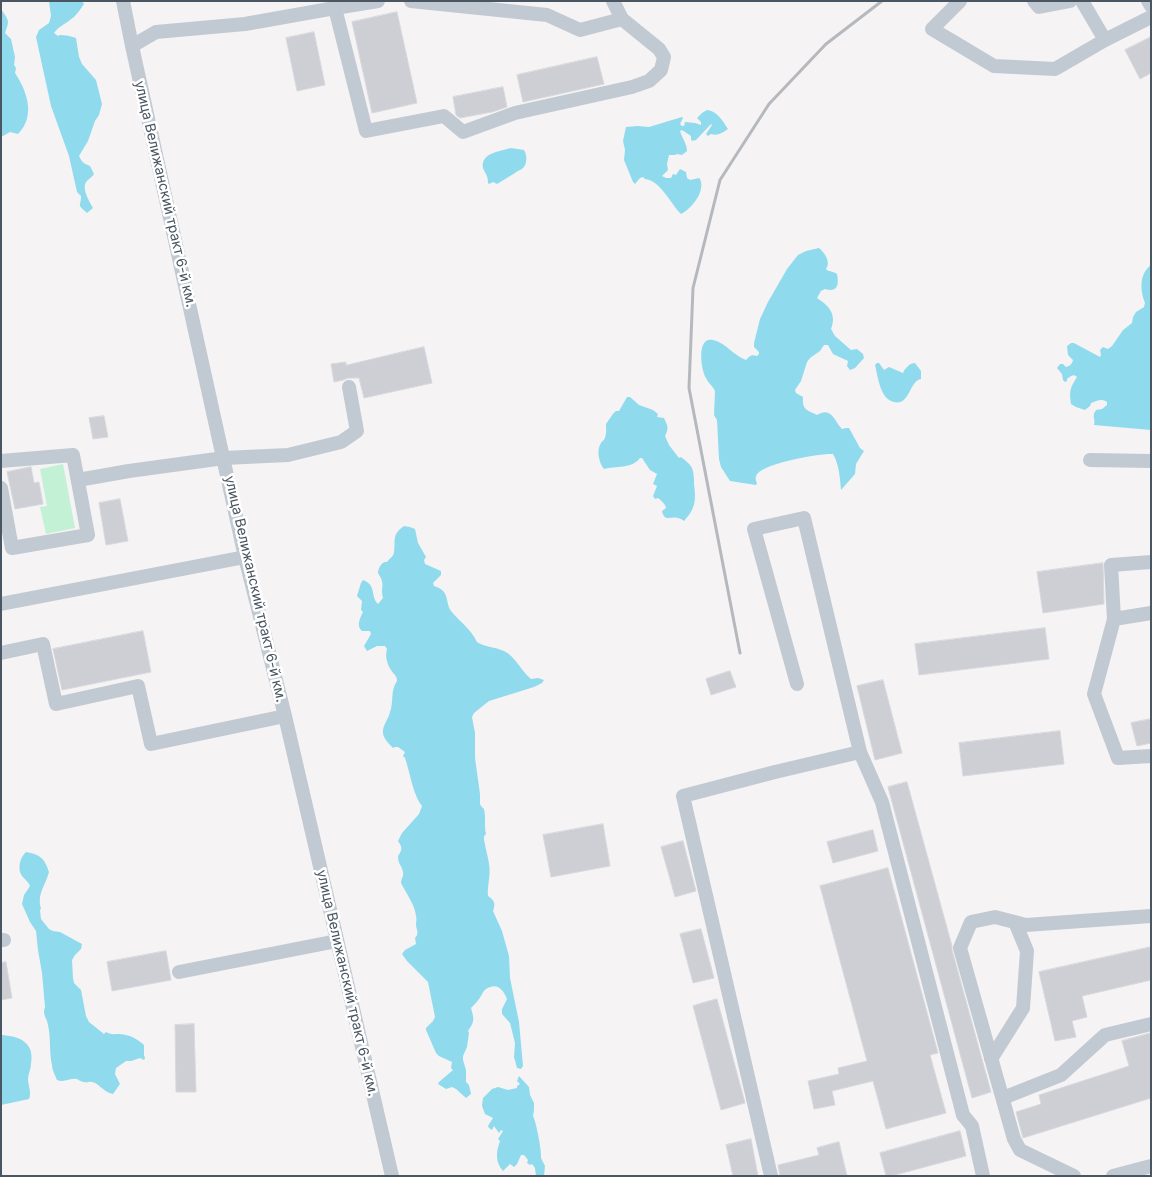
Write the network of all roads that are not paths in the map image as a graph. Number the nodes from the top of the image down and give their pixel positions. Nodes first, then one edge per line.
1 (123, 1) edge
2 (378, 1) edge
3 (411, 1) edge
4 (613, 1) edge
5 (960, 1) edge
6 (1034, 1) edge
7 (1070, 1) edge
8 (1082, 1) edge
9 (1148, 1) edge
10 (1151, 6) edge
11 (334, 8) junction
12 (1151, 17) edge
13 (622, 19) junction
14 (1105, 40) junction
15 (132, 46) junction
16 (349, 387) dead end
17 (224, 458) junction
18 (1090, 460) dead end
19 (1, 461) edge
20 (1151, 461) edge
21 (78, 480) junction
22 (1, 488) edge
23 (245, 557) junction
24 (1151, 562) edge
25 (1, 604) edge
26 (1151, 613) edge
27 (1114, 619) junction
28 (1, 653) edge
29 (797, 684) dead end
30 (286, 716) junction
31 (860, 752) junction
32 (1151, 756) edge
33 (1151, 916) edge
34 (1016, 922) junction
35 (337, 942) junction
36 (179, 972) dead end
37 (1151, 1024) edge
38 (992, 1059) junction
39 (1003, 1098) junction
40 (1151, 1166) edge
41 (392, 1176) edge
42 (771, 1176) edge
43 (983, 1176) edge
44 (1074, 1176) edge
45 (1113, 1176) edge

1 - 15 street, улица Велижанский тракт 6-й км.
2 - 11 street
3 - 13 street
4 - 13 street
5 - 14 street
6 - 7 street
8 - 14 street
9 - 10 street
11 - 13 street
11 - 15 street
12 - 14 street
15 - 17 street, улица Велижанский тракт 6-й км.
16 - 17 street
17 - 21 street
17 - 23 street, улица Велижанский тракт 6-й км.
18 - 20 street
19 - 21 street
21 - 22 street
23 - 25 street
23 - 30 street, улица Велижанский тракт 6-й км.
24 - 27 street
26 - 27 street
27 - 32 street
28 - 30 street
29 - 31 street
30 - 35 street, улица Велижанский тракт 6-й км.
31 - 42 street
31 - 43 street
33 - 34 street
34 - 38 street
34 - 38 street
35 - 36 street
35 - 41 street, улица Велижанский тракт 6-й км.
37 - 39 street
38 - 39 street
39 - 44 street
40 - 45 street

